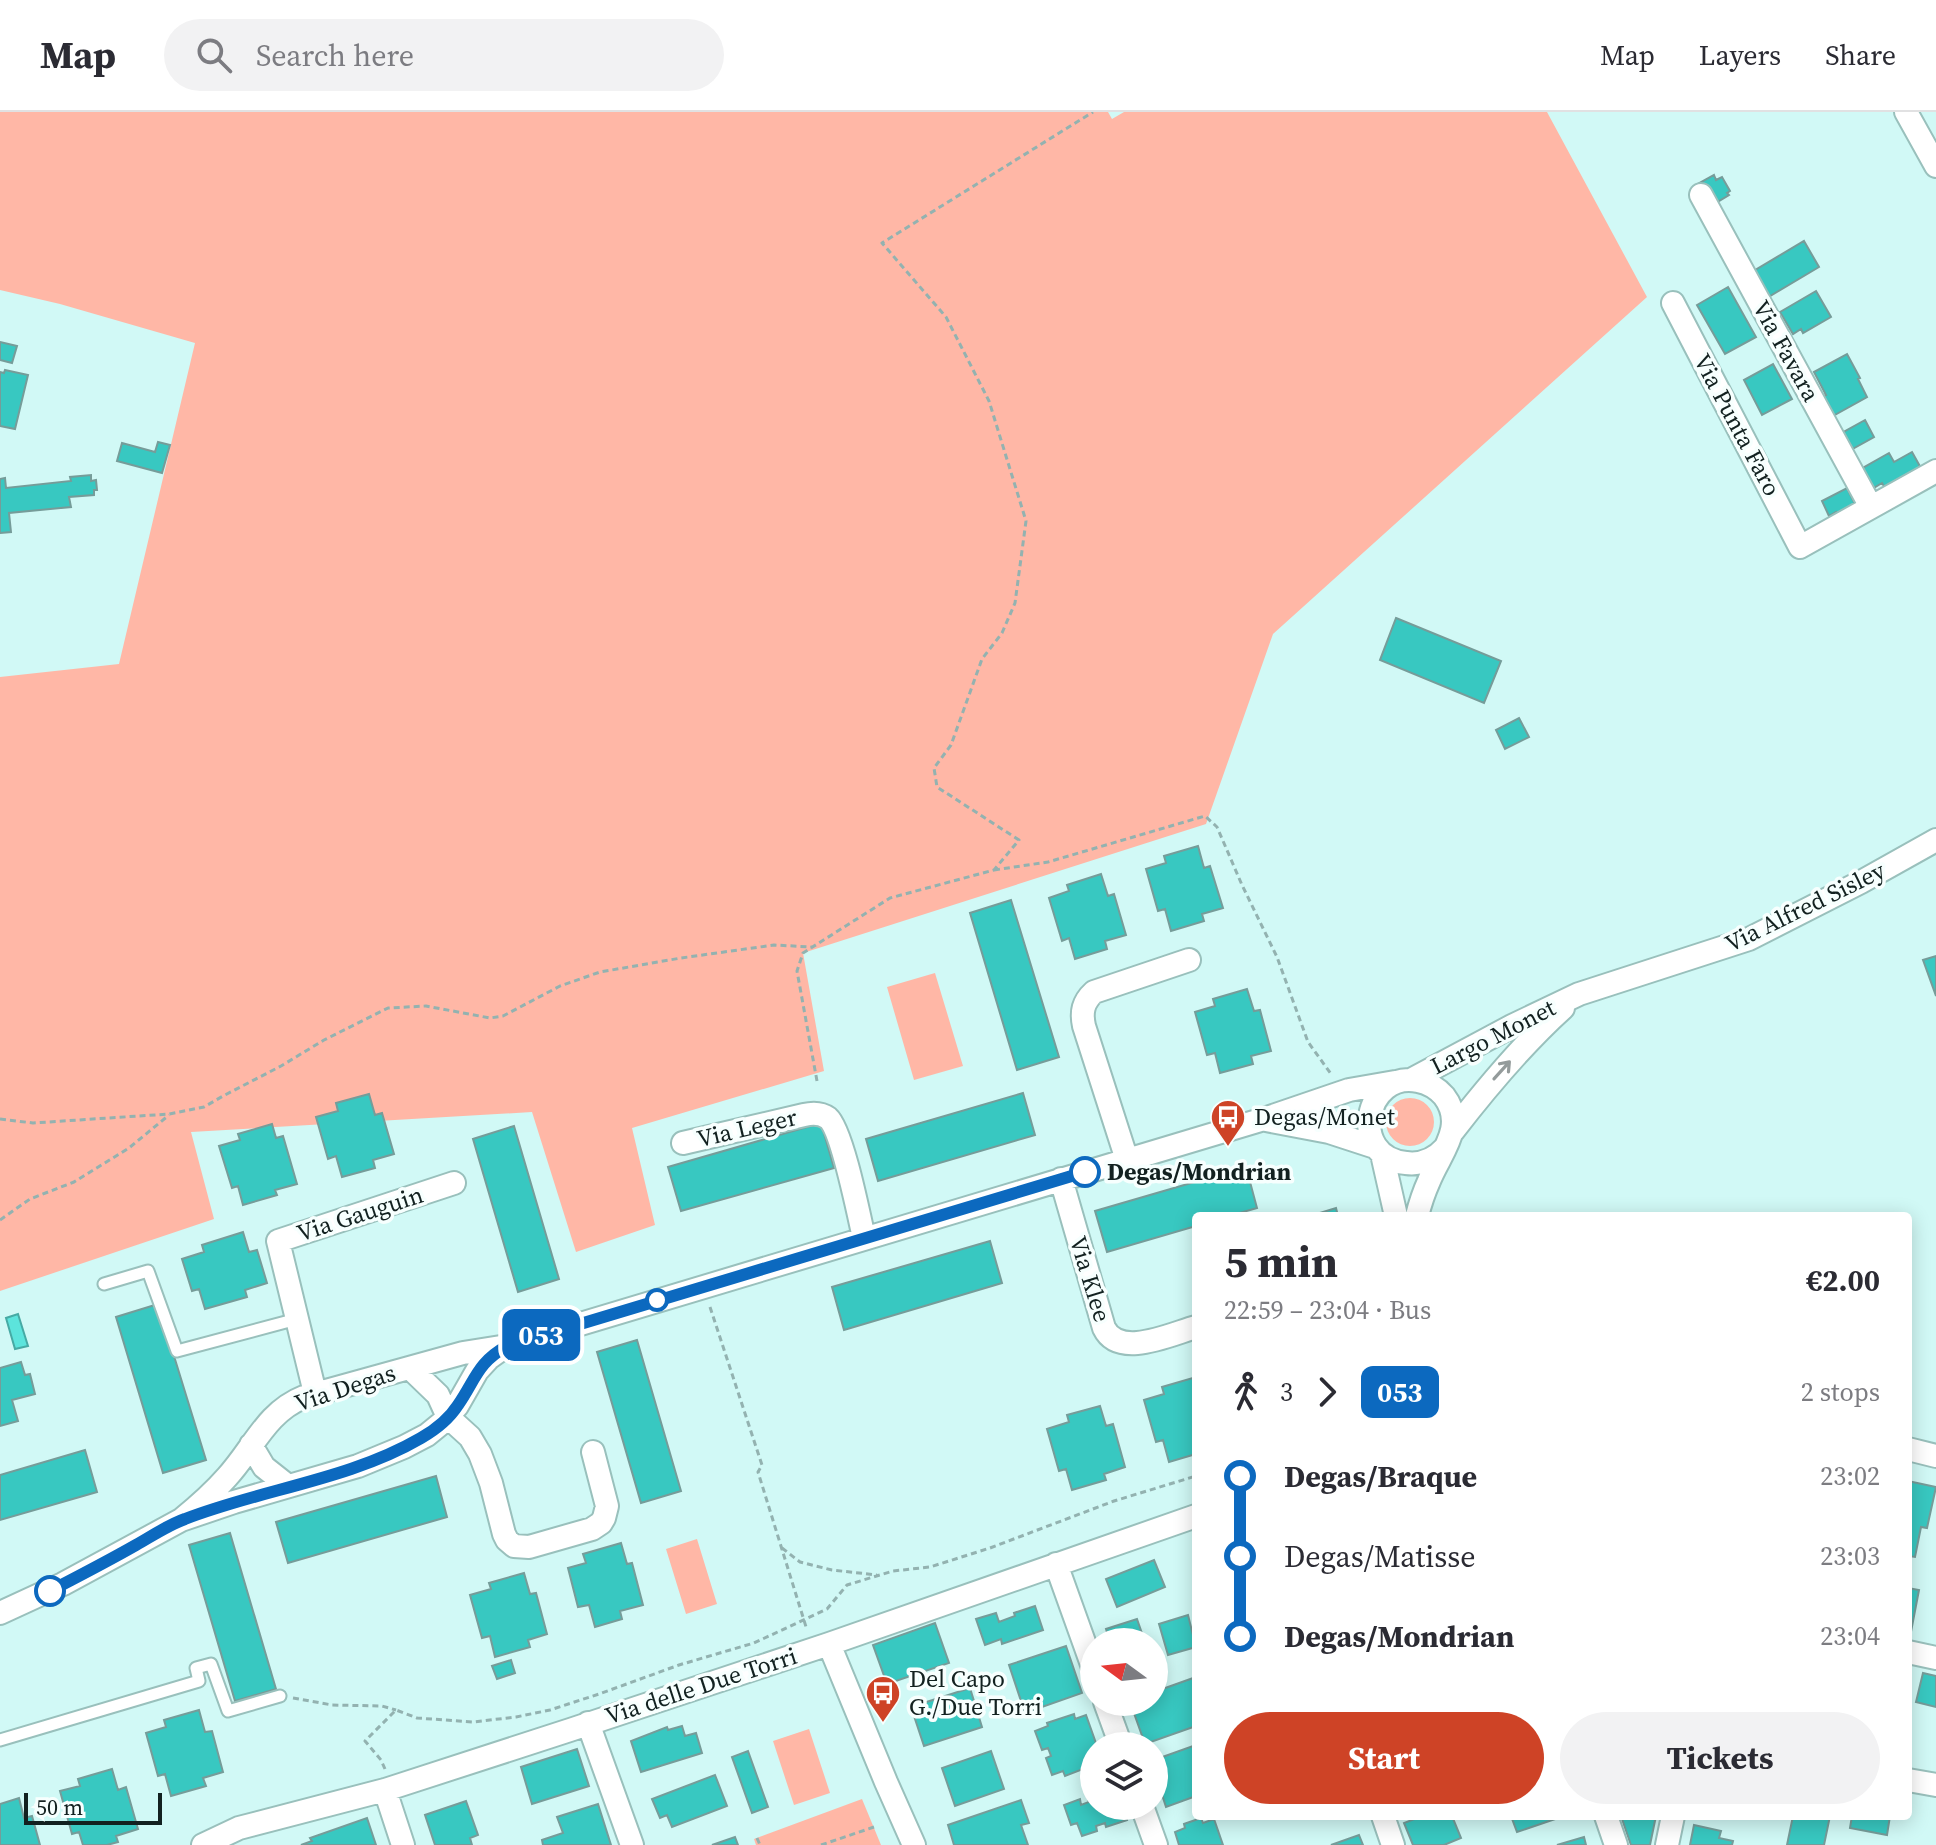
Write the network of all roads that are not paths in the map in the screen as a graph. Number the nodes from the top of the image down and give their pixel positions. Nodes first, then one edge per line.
1 (1909, 113) edge
2 (1936, 166) edge
3 (1701, 195) dead end
4 (1673, 303) dead end
5 (1936, 471) edge
6 (1871, 507) junction
7 (1936, 840) edge
8 (1189, 960) dead end
9 (1579, 994) junction
10 (1403, 1081) junction
11 (1264, 1119) junction
12 (1449, 1140) junction
13 (683, 1143) dead end
14 (1378, 1150) junction
15 (1127, 1160) junction
16 (1061, 1179) junction
17 (454, 1183) dead end
18 (1395, 1212) edge
19 (1418, 1212) edge
20 (864, 1238) junction
21 (104, 1284) dead end
22 (297, 1319) junction
23 (1192, 1328) edge
24 (507, 1346) junction
25 (410, 1368) junction
26 (315, 1393) junction
27 (448, 1417) junction
28 (251, 1445) junction
29 (1912, 1450) edge
30 (593, 1452) dead end
31 (1936, 1456) edge
32 (288, 1486) junction
33 (1192, 1517) edge
34 (181, 1520) junction
35 (1056, 1564) junction
36 (0, 1613) edge
37 (1080, 1631) edge
38 (821, 1646) junction
39 (1912, 1653) edge
40 (1936, 1658) edge
41 (280, 1696) road end
42 (588, 1723) junction
43 (0, 1740) edge
44 (1912, 1781) edge
45 (1936, 1785) edge
46 (388, 1789) junction
47 (1147, 1820) edge
48 (1384, 1820) edge
49 (1607, 1820) edge
50 (1672, 1820) edge
51 (203, 1845) edge
52 (403, 1845) edge
53 (632, 1845) edge
54 (914, 1845) edge
55 (1156, 1845) edge
56 (1393, 1845) edge
57 (1616, 1845) edge
58 (1667, 1845) edge

1 - 2 street
3 - 6 street, Via Favara
4 - 6 street, Via Punta Faro
5 - 6 street
7 - 9 street, Via Alfred Sisley
8 - 15 street
9 - 10 street, Largo Monet
12 -> 9 street, Largo Monet
10 - 11 street, Via Degas
10 - 12 street, Largo Monet
10 - 14 street, Largo Monet
11 - 14 street, Via Degas
11 - 15 street, Via Degas
12 - 14 street
12 - 19 street, Largo Monet
13 - 20 street, Via Leger
14 - 18 street, Largo Monet
15 - 16 street, Via Degas
16 - 20 street, Via Degas
16 - 23 street, Via Klee
17 - 22 street, Via Gauguin
20 - 24 street, Via Degas
21 - 22 lane
22 - 26 street, Via Gauguin
24 - 25 street, Via Degas
24 - 27 street, Via Degas
25 - 26 street, Via Degas
25 - 27 street
26 - 28 street, Via Degas
27 - 30 street
27 - 32 street, Via Degas
28 - 32 street
28 - 34 street, Via Degas
29 - 31 street
32 - 34 street, Via Degas
33 - 35 street, Via delle Due Torri
34 - 36 street, Via Degas
35 - 37 street
35 - 38 street, Via delle Due Torri
38 - 42 street, Via delle Due Torri
38 - 54 street
39 - 40 street
41 - 43 lane
42 - 46 street, Via delle Due Torri
42 - 53 street
44 - 45 street
46 - 51 street, Via delle Due Torri
46 - 52 street
47 - 55 street
48 - 56 street
49 - 57 street
50 - 58 street

